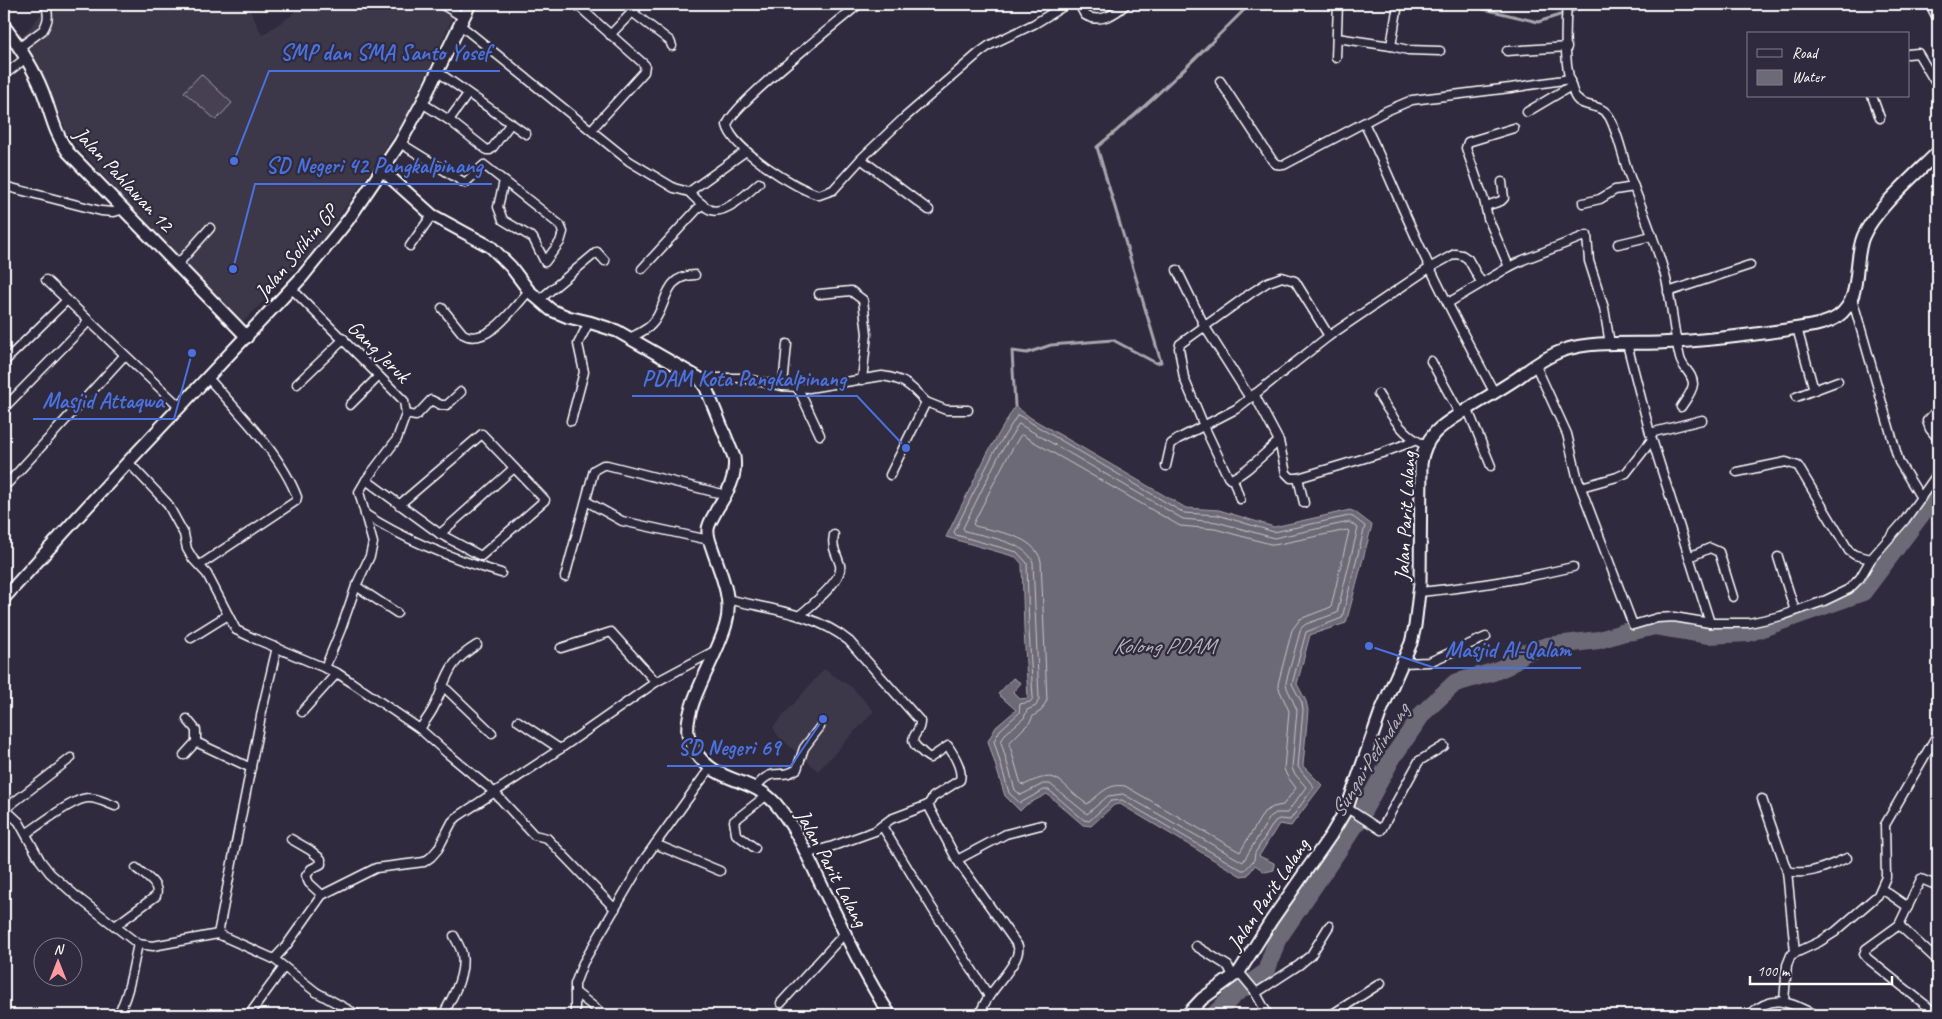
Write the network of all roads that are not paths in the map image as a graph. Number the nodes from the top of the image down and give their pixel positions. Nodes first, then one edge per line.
1 (45, 4) edge
2 (441, 4) edge
3 (470, 4) edge
4 (576, 4) edge
5 (640, 4) edge
6 (859, 4) edge
7 (1067, 4) edge
8 (1079, 4) edge
9 (1126, 4) edge
10 (1338, 4) edge
11 (1398, 4) edge
12 (1567, 4) edge
13 (1930, 4) edge
14 (632, 12) junction
15 (461, 20) junction
16 (1938, 20) edge
17 (4, 26) edge
18 (610, 35) junction
19 (1337, 38) junction
20 (672, 46) dead end
21 (1392, 46) junction
22 (20, 47) junction
23 (1567, 47) junction
24 (1507, 50) dead end
25 (1440, 51) dead end
26 (1910, 54) edge
27 (26, 58) junction
28 (1336, 58) dead end
29 (438, 72) junction
30 (4, 74) edge
31 (1220, 81) dead end
32 (1570, 82) junction
33 (1938, 87) edge
34 (468, 94) junction
35 (1873, 98) edge
36 (422, 104) junction
37 (1527, 112) dead end
38 (1880, 118) dead end
39 (449, 120) junction
40 (511, 123) junction
41 (1364, 123) junction
42 (1514, 128) dead end
43 (592, 129) junction
44 (526, 134) dead end
45 (400, 143) junction
46 (746, 152) junction
47 (1938, 152) edge
48 (861, 159) junction
49 (382, 170) junction
50 (504, 181) junction
51 (1502, 182) dead end
52 (759, 183) dead end
53 (4, 186) edge
54 (1634, 187) junction
55 (689, 192) junction
56 (1583, 203) dead end
57 (702, 204) junction
58 (1486, 206) junction
59 (124, 209) junction
60 (929, 210) dead end
61 (432, 215) junction
62 (210, 228) dead end
63 (1652, 236) junction
64 (1618, 244) dead end
65 (410, 246) dead end
66 (605, 261) dead end
67 (178, 264) junction
68 (1750, 265) dead end
69 (1509, 267) junction
70 (1430, 268) junction
71 (642, 269) dead end
72 (1177, 270) dead end
73 (695, 275) dead end
74 (46, 280) dead end
75 (1480, 282) junction
76 (292, 288) junction
77 (529, 291) junction
78 (1668, 292) junction
79 (819, 294) dead end
80 (1852, 297) junction
81 (67, 300) junction
82 (539, 300) junction
83 (1448, 303) junction
84 (442, 308) dead end
85 (89, 321) junction
86 (589, 322) junction
87 (1205, 327) junction
88 (1798, 328) junction
89 (1329, 336) junction
90 (248, 337) junction
91 (630, 338) junction
92 (344, 339) junction
93 (1677, 342) junction
94 (787, 344) dead end
95 (1610, 344) junction
96 (1627, 344) junction
97 (124, 356) junction
98 (1431, 361) dead end
99 (4, 362) edge
100 (1535, 364) junction
101 (378, 377) junction
102 (208, 378) junction
103 (699, 378) junction
104 (862, 380) junction
105 (1838, 381) dead end
106 (297, 384) dead end
107 (783, 386) junction
108 (798, 388) junction
109 (1814, 390) junction
110 (461, 392) dead end
111 (1494, 392) junction
112 (1378, 394) dead end
113 (1252, 396) junction
114 (1796, 397) dead end
115 (926, 402) junction
116 (350, 405) dead end
117 (180, 407) junction
118 (1681, 407) dead end
119 (4, 408) edge
120 (968, 410) dead end
121 (1938, 410) edge
122 (1464, 412) junction
123 (406, 414) junction
124 (1702, 420) dead end
125 (571, 421) dead end
126 (1204, 426) junction
127 (820, 435) dead end
128 (1650, 437) junction
129 (1938, 439) edge
130 (1279, 441) junction
131 (1420, 443) junction
132 (128, 462) junction
133 (1166, 466) dead end
134 (1491, 466) dead end
135 (514, 468) junction
136 (1737, 472) dead end
137 (1938, 473) edge
138 (890, 476) dead end
139 (1298, 478) junction
140 (1233, 479) junction
141 (366, 480) junction
142 (8, 483) dead end
143 (1581, 487) junction
144 (726, 495) junction
145 (1921, 498) junction
146 (1240, 499) dead end
147 (586, 501) junction
148 (1304, 503) dead end
149 (400, 505) junction
150 (365, 514) junction
151 (440, 534) junction
152 (834, 535) dead end
153 (709, 540) junction
154 (1689, 557) junction
155 (1778, 557) dead end
156 (1871, 559) junction
157 (200, 565) junction
158 (1573, 567) dead end
159 (500, 573) dead end
160 (565, 577) dead end
161 (356, 586) junction
162 (1420, 592) junction
163 (1733, 596) dead end
164 (4, 598) edge
165 (728, 599) junction
166 (1795, 611) junction
167 (397, 613) dead end
168 (228, 615) junction
169 (799, 616) junction
170 (1710, 623) junction
171 (1486, 637) dead end
172 (191, 638) dead end
173 (477, 645) dead end
174 (277, 647) junction
175 (561, 648) dead end
176 (717, 650) junction
177 (1402, 663) junction
178 (325, 668) junction
179 (337, 673) junction
180 (656, 682) junction
181 (442, 685) junction
182 (302, 712) dead end
183 (187, 719) dead end
184 (518, 721) dead end
185 (820, 728) dead end
186 (420, 729) junction
187 (492, 732) dead end
188 (1938, 733) edge
189 (196, 743) junction
190 (1444, 746) dead end
191 (560, 749) junction
192 (184, 755) dead end
193 (71, 758) dead end
194 (251, 768) junction
195 (710, 768) junction
196 (755, 788) junction
197 (494, 792) junction
198 (767, 795) junction
199 (1762, 799) dead end
200 (928, 805) junction
201 (115, 806) dead end
202 (4, 808) edge
203 (1351, 811) junction
204 (1041, 825) dead end
205 (882, 826) junction
206 (26, 834) junction
207 (291, 839) dead end
208 (655, 844) junction
209 (754, 848) dead end
210 (806, 854) junction
211 (1848, 858) dead end
212 (958, 860) junction
213 (136, 868) dead end
214 (720, 871) dead end
215 (1787, 871) junction
216 (1938, 886) edge
217 (1882, 889) junction
218 (322, 895) junction
219 (1908, 907) junction
220 (614, 909) junction
221 (1898, 925) junction
222 (115, 926) junction
223 (1328, 926) dead end
224 (844, 933) junction
225 (218, 934) junction
226 (454, 936) dead end
227 (138, 944) junction
228 (1196, 946) dead end
229 (1938, 951) edge
230 (1795, 952) junction
231 (274, 959) junction
232 (1937, 960) edge
233 (284, 967) junction
234 (1236, 974) junction
235 (1381, 983) dead end
236 (574, 992) junction
237 (1255, 992) junction
238 (989, 996) junction
239 (1784, 1001) junction
240 (781, 1003) dead end
241 (116, 1015) edge
242 (249, 1015) edge
243 (358, 1015) edge
244 (443, 1015) edge
245 (575, 1015) edge
246 (604, 1015) edge
247 (890, 1015) edge
248 (980, 1015) edge
249 (1187, 1015) edge
250 (1268, 1015) edge
251 (1331, 1015) edge
252 (1749, 1015) edge
253 (1816, 1015) edge
254 (1938, 1015) edge

1 - 22 street
2 - 15 street
3 - 15 street, Jalan Solihin GP
4 - 18 street
5 - 14 street
6 - 46 street
7 - 48 street
8 - 9 street
10 - 19 street
11 - 21 street
12 - 23 street
13 - 16 street
14 - 18 street
14 - 20 street
15 - 29 street, Jalan Solihin GP
15 - 43 street
17 - 22 street, Jalan Pahlawan 12
18 - 43 street
19 - 21 street
19 - 28 street
21 - 25 street
22 - 27 street, Jalan Pahlawan 12
23 - 24 street
23 - 32 street
26 - 33 street
27 - 30 street
27 - 59 street, Jalan Pahlawan 12
29 - 34 street
29 - 36 street, Jalan Solihin GP
31 - 41 street
32 - 37 street
32 - 41 street
32 - 54 street
34 - 39 street
34 - 40 street
35 - 38 street
36 - 39 street
36 - 45 street, Jalan Solihin GP
39 - 40 street
40 - 44 street
41 - 70 street
42 - 58 street
43 - 55 street
45 - 49 street, Jalan Solihin GP
45 - 50 street
46 - 48 street
46 - 55 street
47 - 80 street, Jalan Parit Lalang
48 - 60 street
49 - 61 street
49 - 76 street, Jalan Solihin GP
50 - 50 street
51 - 58 street
52 - 57 street
53 - 59 street
54 - 56 street
54 - 63 street
55 - 57 street
57 - 71 street
58 - 69 street
59 - 67 street, Jalan Pahlawan 12
61 - 65 street
61 - 77 street
62 - 67 street
63 - 64 street
63 - 78 street
66 - 82 street
67 - 90 street, Jalan Pahlawan 12
68 - 78 street
69 - 75 street
69 - 95 street
70 - 75 street
70 - 83 street
70 - 89 street
72 - 87 street
73 - 91 street
74 - 81 street
75 - 83 street
76 - 90 street, Jalan Solihin GP
76 - 92 street, Gang Jeruk
77 - 82 street
77 - 84 street
78 - 93 street
79 - 104 street
80 - 88 street, Jalan Parit Lalang
80 - 145 street
81 - 85 street
81 - 99 street
82 - 86 street
83 - 111 street
85 - 97 street
85 - 119 street
86 - 91 street
86 - 125 street
87 - 89 street
87 - 113 street
87 - 126 street
88 - 93 street, Jalan Parit Lalang
88 - 109 street
89 - 113 street
90 - 102 street, Jalan Solihin GP
91 - 103 street
92 - 101 street, Gang Jeruk
92 - 106 street
93 - 96 street, Jalan Parit Lalang
93 - 118 street
94 - 107 street
95 - 96 street, Jalan Parit Lalang
95 - 100 street, Jalan Parit Lalang
96 - 128 street
97 - 117 street
97 - 142 street
98 - 122 street
100 - 111 street, Jalan Parit Lalang
100 - 143 street
101 - 116 street
101 - 123 street, Gang Jeruk
102 - 117 street, Jalan Solihin GP
102 - 157 street
103 - 107 street
103 - 144 street, Jalan Parit Lalang
104 - 108 street
104 - 115 street
105 - 109 street
107 - 108 street
108 - 127 street
109 - 114 street
110 - 123 street
111 - 122 street, Jalan Parit Lalang
112 - 131 street
113 - 126 street
113 - 130 street
115 - 120 street
115 - 138 street
117 - 132 street, Jalan Solihin GP
121 - 129 street
122 - 131 street, Jalan Parit Lalang
122 - 134 street
123 - 141 street, Gang Jeruk
124 - 128 street
126 - 133 street
126 - 140 street
128 - 143 street
128 - 154 street
130 - 139 street
130 - 140 street
131 - 139 street
131 - 162 street, Jalan Parit Lalang
132 - 157 street
132 - 164 street, Jalan Solihin GP
135 - 149 street
135 - 151 street
135 - 151 street
136 - 156 street
137 - 145 street
139 - 148 street
140 - 146 street
141 - 149 street
141 - 150 street, Gang Jeruk
143 - 170 street
144 - 147 street
144 - 153 street, Jalan Parit Lalang
145 - 156 street
147 - 153 street
147 - 160 street
149 - 151 street
150 - 159 street
150 - 161 street, Gang Jeruk
152 - 169 street
153 - 165 street, Jalan Parit Lalang
154 - 163 street
154 - 170 street
155 - 166 street
156 - 166 street
157 - 168 street
158 - 162 street
161 - 167 street
161 - 178 street, Gang Jeruk
162 - 177 street, Jalan Parit Lalang
165 - 169 street
165 - 176 street, Jalan Parit Lalang
166 - 170 street
168 - 172 street
168 - 174 street
169 - 200 street
171 - 177 street
173 - 181 street
174 - 178 street
174 - 194 street
175 - 180 street
176 - 180 street
176 - 195 street, Jalan Parit Lalang
177 - 203 street, Jalan Parit Lalang
178 - 179 street
179 - 182 street
179 - 186 street
180 - 191 street
181 - 186 street
181 - 187 street
183 - 189 street
184 - 191 street
185 - 196 street
186 - 197 street
188 - 217 street
189 - 192 street
189 - 194 street
190 - 203 street
191 - 197 street
193 - 202 street
194 - 225 street
195 - 196 street, Jalan Parit Lalang
195 - 208 street
196 - 198 street, Jalan Parit Lalang
197 - 218 street
197 - 220 street
198 - 209 street
198 - 210 street, Jalan Parit Lalang
199 - 215 street
200 - 205 street
200 - 212 street
201 - 206 street
202 - 206 street
203 - 234 street, Jalan Parit Lalang
204 - 212 street
205 - 210 street
205 - 238 street
206 - 222 street
207 - 218 street
208 - 214 street
208 - 220 street
210 - 224 street, Jalan Parit Lalang
211 - 215 street
212 - 238 street
213 - 222 street
215 - 230 street
216 - 219 street
217 - 219 street
217 - 230 street
218 - 231 street
219 - 221 street
220 - 236 street
221 - 232 street
221 - 254 street
222 - 227 street
223 - 237 street
224 - 240 street
224 - 247 street, Jalan Parit Lalang
225 - 227 street
225 - 231 street
226 - 244 street
227 - 241 street
228 - 234 street
229 - 232 street
230 - 239 street
231 - 233 street
233 - 242 street
233 - 243 street
234 - 237 street
234 - 249 street, Jalan Parit Lalang
235 - 251 street
236 - 245 street
236 - 246 street
237 - 250 street
238 - 248 street
239 - 252 street
239 - 253 street

